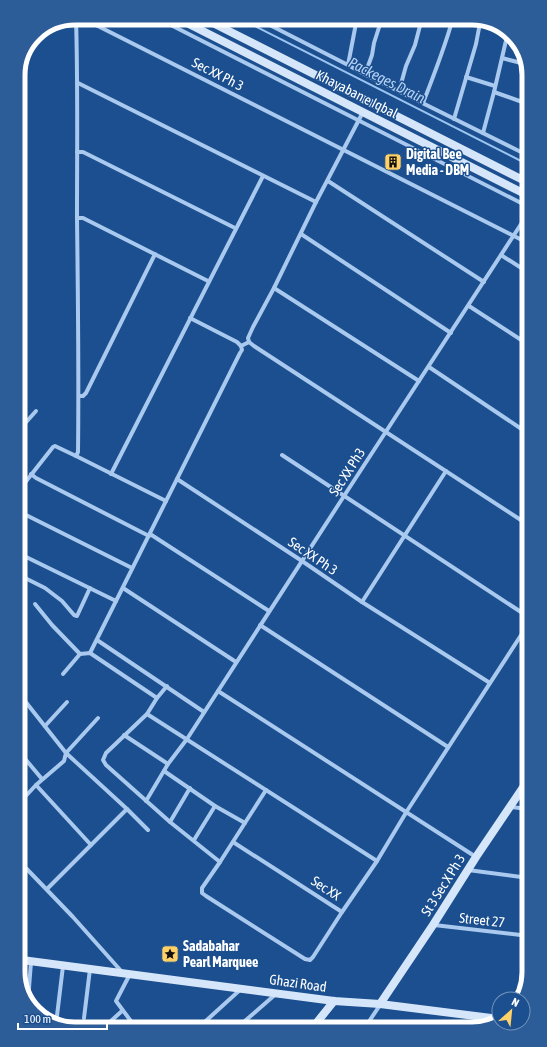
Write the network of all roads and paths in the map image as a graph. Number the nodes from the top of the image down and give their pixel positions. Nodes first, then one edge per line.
1 (76, 25) edge
2 (96, 25) edge
3 (172, 25) edge
4 (190, 25) edge
5 (217, 25) edge
6 (270, 25) edge
7 (356, 25) edge
8 (380, 25) edge
9 (420, 25) edge
10 (451, 25) edge
11 (480, 26) edge
12 (506, 39) edge
13 (502, 58) junction
14 (520, 63) edge
15 (348, 65) junction
16 (366, 75) junction
17 (466, 77) junction
18 (78, 83) junction
19 (495, 86) junction
20 (399, 92) junction
21 (494, 92) junction
22 (522, 102) edge
23 (423, 104) junction
24 (361, 116) junction
25 (454, 119) junction
26 (483, 133) junction
27 (344, 150) junction
28 (78, 152) junction
29 (522, 152) edge
30 (472, 154) junction
31 (466, 164) junction
32 (263, 176) junction
33 (522, 179) edge
34 (328, 181) junction
35 (522, 192) edge
36 (316, 202) junction
37 (522, 202) edge
38 (77, 218) junction
39 (522, 223) edge
40 (235, 228) junction
41 (301, 234) junction
42 (514, 237) junction
43 (522, 240) edge
44 (155, 254) junction
45 (501, 255) junction
46 (522, 268) edge
47 (208, 281) junction
48 (484, 282) junction
49 (274, 288) junction
50 (468, 306) junction
51 (190, 318) junction
52 (451, 333) junction
53 (522, 340) edge
54 (249, 342) junction
55 (241, 346) junction
56 (429, 367) junction
57 (420, 381) junction
58 (79, 396) junction
59 (36, 411) dead end
60 (25, 423) edge
61 (522, 429) edge
62 (386, 432) junction
63 (282, 455) dead end
64 (76, 456) junction
65 (446, 471) junction
66 (31, 474) junction
67 (110, 474) junction
68 (177, 479) junction
69 (25, 482) edge
70 (344, 496) junction
71 (166, 502) junction
72 (25, 514) edge
73 (522, 521) edge
74 (149, 535) junction
75 (404, 535) junction
76 (25, 556) edge
77 (302, 561) junction
78 (132, 568) junction
79 (25, 578) edge
80 (90, 588) junction
81 (123, 588) junction
82 (116, 601) junction
83 (362, 602) junction
84 (35, 604) dead end
85 (269, 611) junction
86 (522, 613) edge
87 (260, 625) junction
88 (522, 634) edge
89 (97, 640) junction
90 (90, 653) junction
91 (80, 654) junction
92 (236, 662) junction
93 (63, 674) dead end
94 (490, 683) junction
95 (167, 686) junction
96 (218, 691) junction
97 (157, 698) junction
98 (25, 701) edge
99 (67, 702) dead end
100 (204, 712) junction
101 (146, 714) junction
102 (98, 718) dead end
103 (45, 726) junction
104 (124, 735) junction
105 (187, 739) junction
106 (448, 747) junction
107 (66, 753) junction
108 (25, 759) edge
109 (168, 764) junction
110 (164, 771) junction
111 (42, 779) junction
112 (36, 785) junction
113 (190, 788) junction
114 (522, 789) edge
115 (266, 790) junction
116 (25, 797) edge
117 (146, 801) junction
118 (215, 806) junction
119 (510, 807) junction
120 (522, 808) edge
121 (127, 809) junction
122 (407, 811) junction
123 (170, 822) junction
124 (245, 823) junction
125 (148, 830) dead end
126 (194, 840) junction
127 (234, 842) junction
128 (91, 845) junction
129 (476, 857) junction
130 (377, 861) junction
131 (220, 862) junction
132 (25, 867) edge
133 (468, 870) junction
134 (522, 877) edge
135 (47, 889) junction
136 (342, 912) junction
137 (433, 925) junction
138 (522, 935) edge
139 (25, 961) edge
140 (31, 962) junction
141 (63, 966) junction
142 (90, 969) junction
143 (127, 974) junction
144 (241, 989) junction
145 (29, 990) edge
146 (278, 993) junction
147 (334, 1001) junction
148 (380, 1004) junction
149 (122, 1011) junction
150 (57, 1018) edge
151 (84, 1018) dead end
152 (491, 1018) edge
153 (110, 1022) edge
154 (131, 1022) edge
155 (205, 1022) edge
156 (244, 1022) edge
157 (317, 1022) edge
158 (369, 1022) edge

1 - 18 street
2 - 27 street, Sec XX Ph 3
3 - 24 street
4 - 24 main road, Khayaban e Iqbal
5 - 30 main road
6 - 15 street
7 - 15 street
8 - 16 street
9 - 20 street
10 - 23 street
11 - 17 street
12 - 13 street
13 - 14 street
13 - 19 street
15 - 16 street
16 - 20 street
17 - 19 street
17 - 25 street
18 - 28 street
18 - 32 street
19 - 21 street
20 - 23 street
21 - 22 street
21 - 26 street
23 - 25 street
24 - 27 street
24 - 31 main road, Khayaban e Iqbal
24 - 37 street
25 - 26 street
26 - 29 street
27 - 34 street
27 - 42 street, Sec XX Ph 3
28 - 38 street
28 - 40 street
30 - 31 main road
30 - 33 main road
31 - 35 main road, Khayaban e Iqbal
32 - 36 street
32 - 40 street
34 - 36 street
34 - 48 street
36 - 41 street
38 - 44 street
38 - 58 street
39 - 42 street, Sec XX Ph3
40 - 47 street
41 - 49 street
41 - 52 street
42 - 43 street, Sec XX Ph 3
42 - 45 street, Sec XX Ph3
44 - 47 street
44 - 58 street
45 - 46 street
45 - 48 street, Sec XX Ph3
47 - 51 street
48 - 50 street, Sec XX Ph3
49 - 54 street
49 - 57 street
50 - 52 street, Sec XX Ph3
50 - 53 street
51 - 55 street
51 - 67 street
52 - 56 street, Sec XX Ph3
54 - 55 street
54 - 62 street
55 - 68 street
56 - 57 street, Sec XX Ph3
56 - 61 street
57 - 62 street, Sec XX Ph3
58 - 64 street
59 - 60 street
62 - 65 street
62 - 70 street, Sec XX Ph3
63 - 70 street
64 - 66 street
64 - 67 street
65 - 73 street
65 - 75 street
66 - 69 street
66 - 74 street
67 - 71 street
68 - 71 street
68 - 77 street, Sec XX Ph 3
70 - 75 street
70 - 77 street, Sec XX Ph3
71 - 74 street
72 - 78 street
74 - 78 street
74 - 85 street
75 - 83 street
75 - 86 street
76 - 80 street
77 - 83 street, Sec XX Ph 3
77 - 85 street, Sec XX Ph3
78 - 81 street
79 - 80 street
80 - 82 street
81 - 82 street
81 - 92 street
82 - 89 street
83 - 94 street, Sec XX Ph 3
84 - 91 street
85 - 87 street, Sec XX Ph3
87 - 92 street, Sec XX Ph3
87 - 106 street
88 - 94 street
89 - 90 street
89 - 95 street
90 - 91 street
90 - 97 street
91 - 93 street
92 - 96 street, Sec XX Ph3
94 - 106 street
95 - 97 street
95 - 100 street
96 - 100 street, Sec XX Ph3
96 - 122 street
97 - 101 street
98 - 103 street
99 - 103 street
100 - 105 street, Sec XX Ph3
101 - 104 street
101 - 105 street
102 - 107 street
103 - 107 street
104 - 109 street
104 - 117 street
105 - 109 street, Sec XX Ph3
105 - 115 street
106 - 122 street
107 - 111 street
107 - 121 street
108 - 111 street
109 - 110 street, Sec XX Ph3
110 - 113 street
110 - 117 street, Sec XX Ph3
111 - 112 street
112 - 116 street
112 - 128 street
113 - 118 street
113 - 123 street
114 - 119 main road, St 3 Sec X Ph 3
115 - 124 street
115 - 130 street
117 - 123 street
118 - 124 street
118 - 126 street
119 - 120 street
119 - 129 main road, St 3 Sec X Ph 3
121 - 125 street
121 - 128 street
122 - 129 street
122 - 130 street
123 - 126 street
124 - 127 street
126 - 131 street
127 - 131 street, Sec XX
127 - 136 street, Sec XX
128 - 135 street
129 - 133 main road, St 3 Sec X Ph 3
130 - 136 street
131 - 136 street, Sec XX
132 - 135 street
133 - 134 street
133 - 137 main road, St 3 Sec X Ph 3
135 - 143 street
137 - 138 street, Street 27
137 - 148 main road, St 3 Sec X Ph 3
139 - 140 main road, Ghazi Road
140 - 141 main road, Ghazi Road
140 - 145 street
141 - 142 main road, Ghazi Road
141 - 150 street
142 - 143 main road, Ghazi Road
142 - 151 street
143 - 144 main road, Ghazi Road
143 - 149 street
144 - 146 main road, Ghazi Road
144 - 155 street
146 - 147 main road, Ghazi Road
146 - 156 street
147 - 148 main road, Ghazi Road
147 - 157 main road
148 - 152 main road, Ghazi Road
148 - 158 street
149 - 153 street
149 - 154 street

